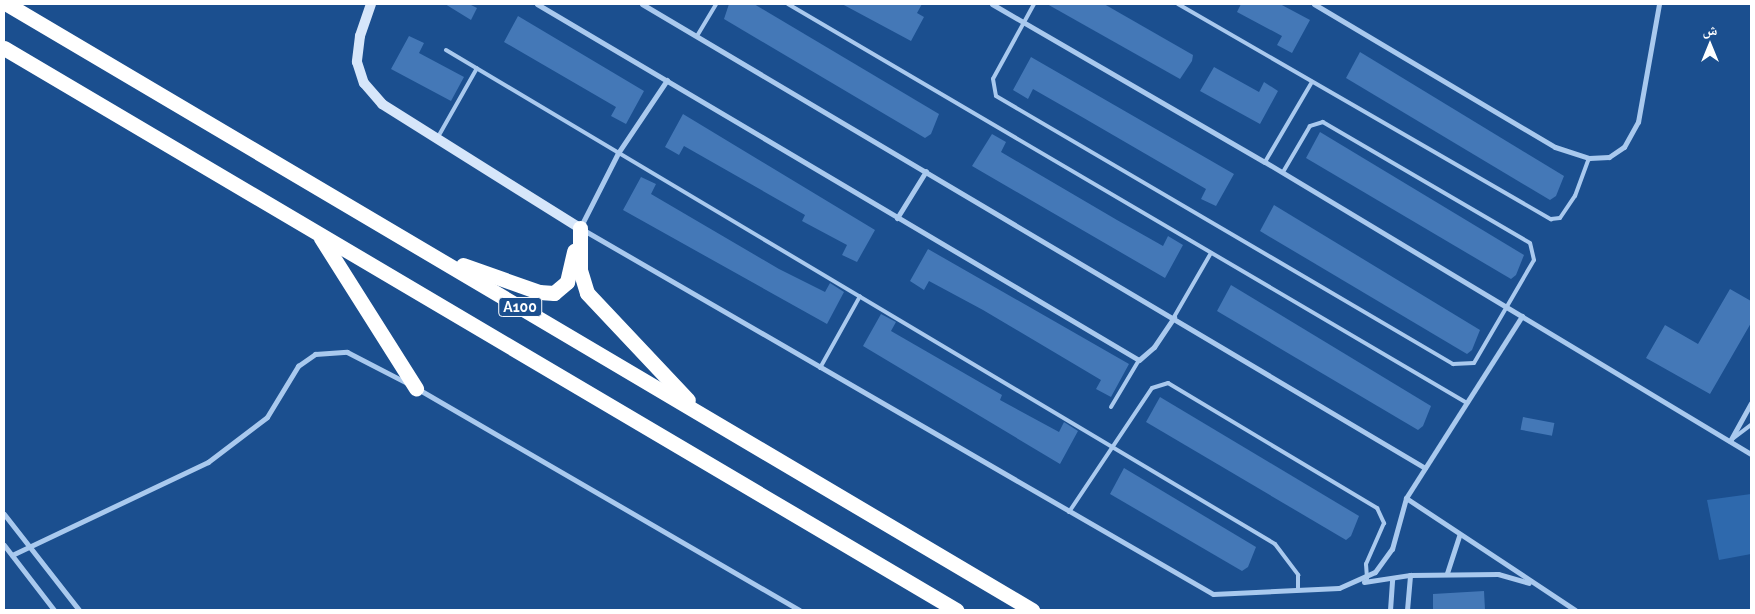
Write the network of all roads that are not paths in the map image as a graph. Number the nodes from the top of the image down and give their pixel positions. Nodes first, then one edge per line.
1 (7, 4) edge
2 (371, 4) edge
3 (537, 4) edge
4 (642, 4) edge
5 (716, 4) edge
6 (788, 4) edge
7 (992, 4) edge
8 (1034, 4) edge
9 (1178, 4) edge
10 (1314, 4) edge
11 (1659, 4) edge
12 (1024, 22) junction
13 (697, 36) junction
14 (4, 48) edge
15 (446, 50) dead end
16 (477, 68) junction
17 (666, 80) junction
18 (1312, 82) junction
19 (438, 137) junction
20 (618, 152) junction
21 (1589, 158) junction
22 (1265, 162) junction
23 (926, 171) junction
24 (1283, 172) junction
25 (897, 218) junction
26 (580, 228) junction
27 (319, 234) junction
28 (428, 252) junction
29 (1211, 253) junction
30 (860, 296) junction
31 (1506, 307) junction
32 (1522, 316) junction
33 (1174, 317) junction
34 (1138, 360) junction
35 (820, 368) junction
36 (416, 388) junction
37 (1467, 403) junction
38 (1751, 403) edge
39 (1111, 407) dead end
40 (705, 416) junction
41 (1751, 425) edge
42 (1730, 441) junction
43 (1113, 447) junction
44 (1751, 454) edge
45 (1425, 468) junction
46 (1406, 498) junction
47 (1069, 512) junction
48 (4, 514) edge
49 (1459, 535) junction
50 (4, 545) edge
51 (30, 548) junction
52 (12, 555) junction
53 (1447, 573) junction
54 (1410, 575) junction
55 (1392, 578) junction
56 (1367, 579) junction
57 (1360, 583) junction
58 (1536, 586) junction
59 (1298, 590) junction
60 (54, 610) edge
61 (79, 610) edge
62 (800, 610) edge
63 (956, 610) edge
64 (1032, 610) edge
65 (1390, 610) edge
66 (1407, 610) edge
67 (1575, 610) edge

1 - 28 highway, A100
2 - 19 street
3 - 17 street
4 - 13 street
5 - 13 lane
6 - 29 lane
7 - 12 street
8 - 12 lane
9 - 18 lane
10 - 21 street
11 - 21 street
12 - 22 street
12 - 31 lane
13 - 23 street
14 - 27 highway, A100
15 - 16 lane
16 - 19 lane
16 - 20 lane
17 - 20 street
17 - 25 street
18 - 21 lane
18 - 22 lane
19 - 26 street
20 - 26 street
20 - 30 lane
22 - 24 street
23 - 25 street
23 - 33 street
24 - 31 street
24 - 31 lane
25 - 34 street
26 - 28 highway
26 - 35 street
26 - 40 highway
27 - 36 highway
27 - 63 highway, A100
28 - 40 highway, A100
29 - 33 lane
29 - 37 lane
30 - 35 lane
30 - 43 lane
31 - 32 street
32 - 37 street
32 - 42 street
33 - 34 street
33 - 45 street
34 - 39 lane
35 - 47 street
36 - 51 street
36 - 62 street
37 - 45 street
38 - 42 street
40 - 64 highway, A100
41 - 42 lane
42 - 44 street
43 - 47 lane
43 - 56 lane
43 - 59 lane
45 - 46 street
46 - 49 street
46 - 56 street
47 - 59 street
48 - 51 street
49 - 53 street
49 - 58 street
50 - 52 street
51 - 52 street
51 - 61 street
52 - 60 street
53 - 54 street
53 - 58 street
54 - 55 street
54 - 66 street
55 - 57 street
55 - 65 street
56 - 57 street
57 - 59 street
58 - 67 street

